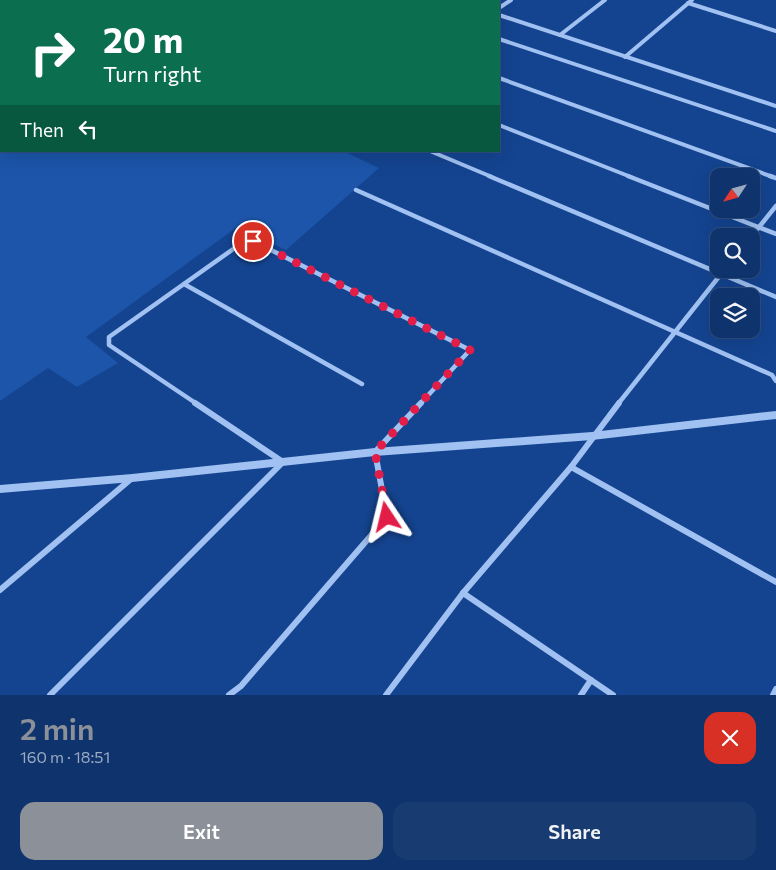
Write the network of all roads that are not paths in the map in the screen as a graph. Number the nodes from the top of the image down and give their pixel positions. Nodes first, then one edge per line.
1 (511, 0) edge
2 (605, 0) edge
3 (690, 2) edge
4 (500, 7) edge
5 (500, 14) edge
6 (776, 30) edge
7 (560, 35) junction
8 (500, 39) edge
9 (625, 57) junction
10 (500, 78) edge
11 (776, 106) edge
12 (500, 125) edge
13 (776, 131) edge
14 (432, 152) edge
15 (776, 178) edge
16 (356, 190) dead end
17 (776, 206) edge
18 (759, 227) junction
19 (776, 234) edge
20 (710, 269) edge
21 (718, 278) edge
22 (731, 278) edge
23 (184, 284) junction
24 (776, 296) edge
25 (674, 332) junction
26 (776, 381) edge
27 (362, 384) dead end
28 (776, 415) edge
29 (592, 436) junction
30 (375, 452) junction
31 (283, 462) junction
32 (571, 467) junction
33 (132, 478) junction
34 (0, 489) edge
35 (776, 582) edge
36 (0, 590) edge
37 (463, 593) junction
38 (591, 680) junction
39 (776, 689) edge
40 (50, 695) edge
41 (229, 695) edge
42 (386, 695) edge
43 (581, 695) edge
44 (613, 695) edge
45 (773, 695) edge

1 - 4 street
2 - 7 street
3 - 6 street
3 - 9 street
5 - 7 street
7 - 9 street
8 - 13 street
9 - 11 street
10 - 15 street
12 - 18 street
14 - 20 street
16 - 25 street
17 - 18 street
18 - 19 street
21 - 25 street
22 - 24 street
23 - 27 street
23 - 30 street
23 - 31 street
25 - 26 street
25 - 29 street
28 - 29 street
29 - 30 street
29 - 32 street
30 - 31 street
30 - 41 street
31 - 33 street
31 - 40 street
32 - 35 street
32 - 37 street
33 - 34 street
33 - 36 street
37 - 38 street
37 - 42 street
38 - 43 street
38 - 44 street
39 - 45 street

